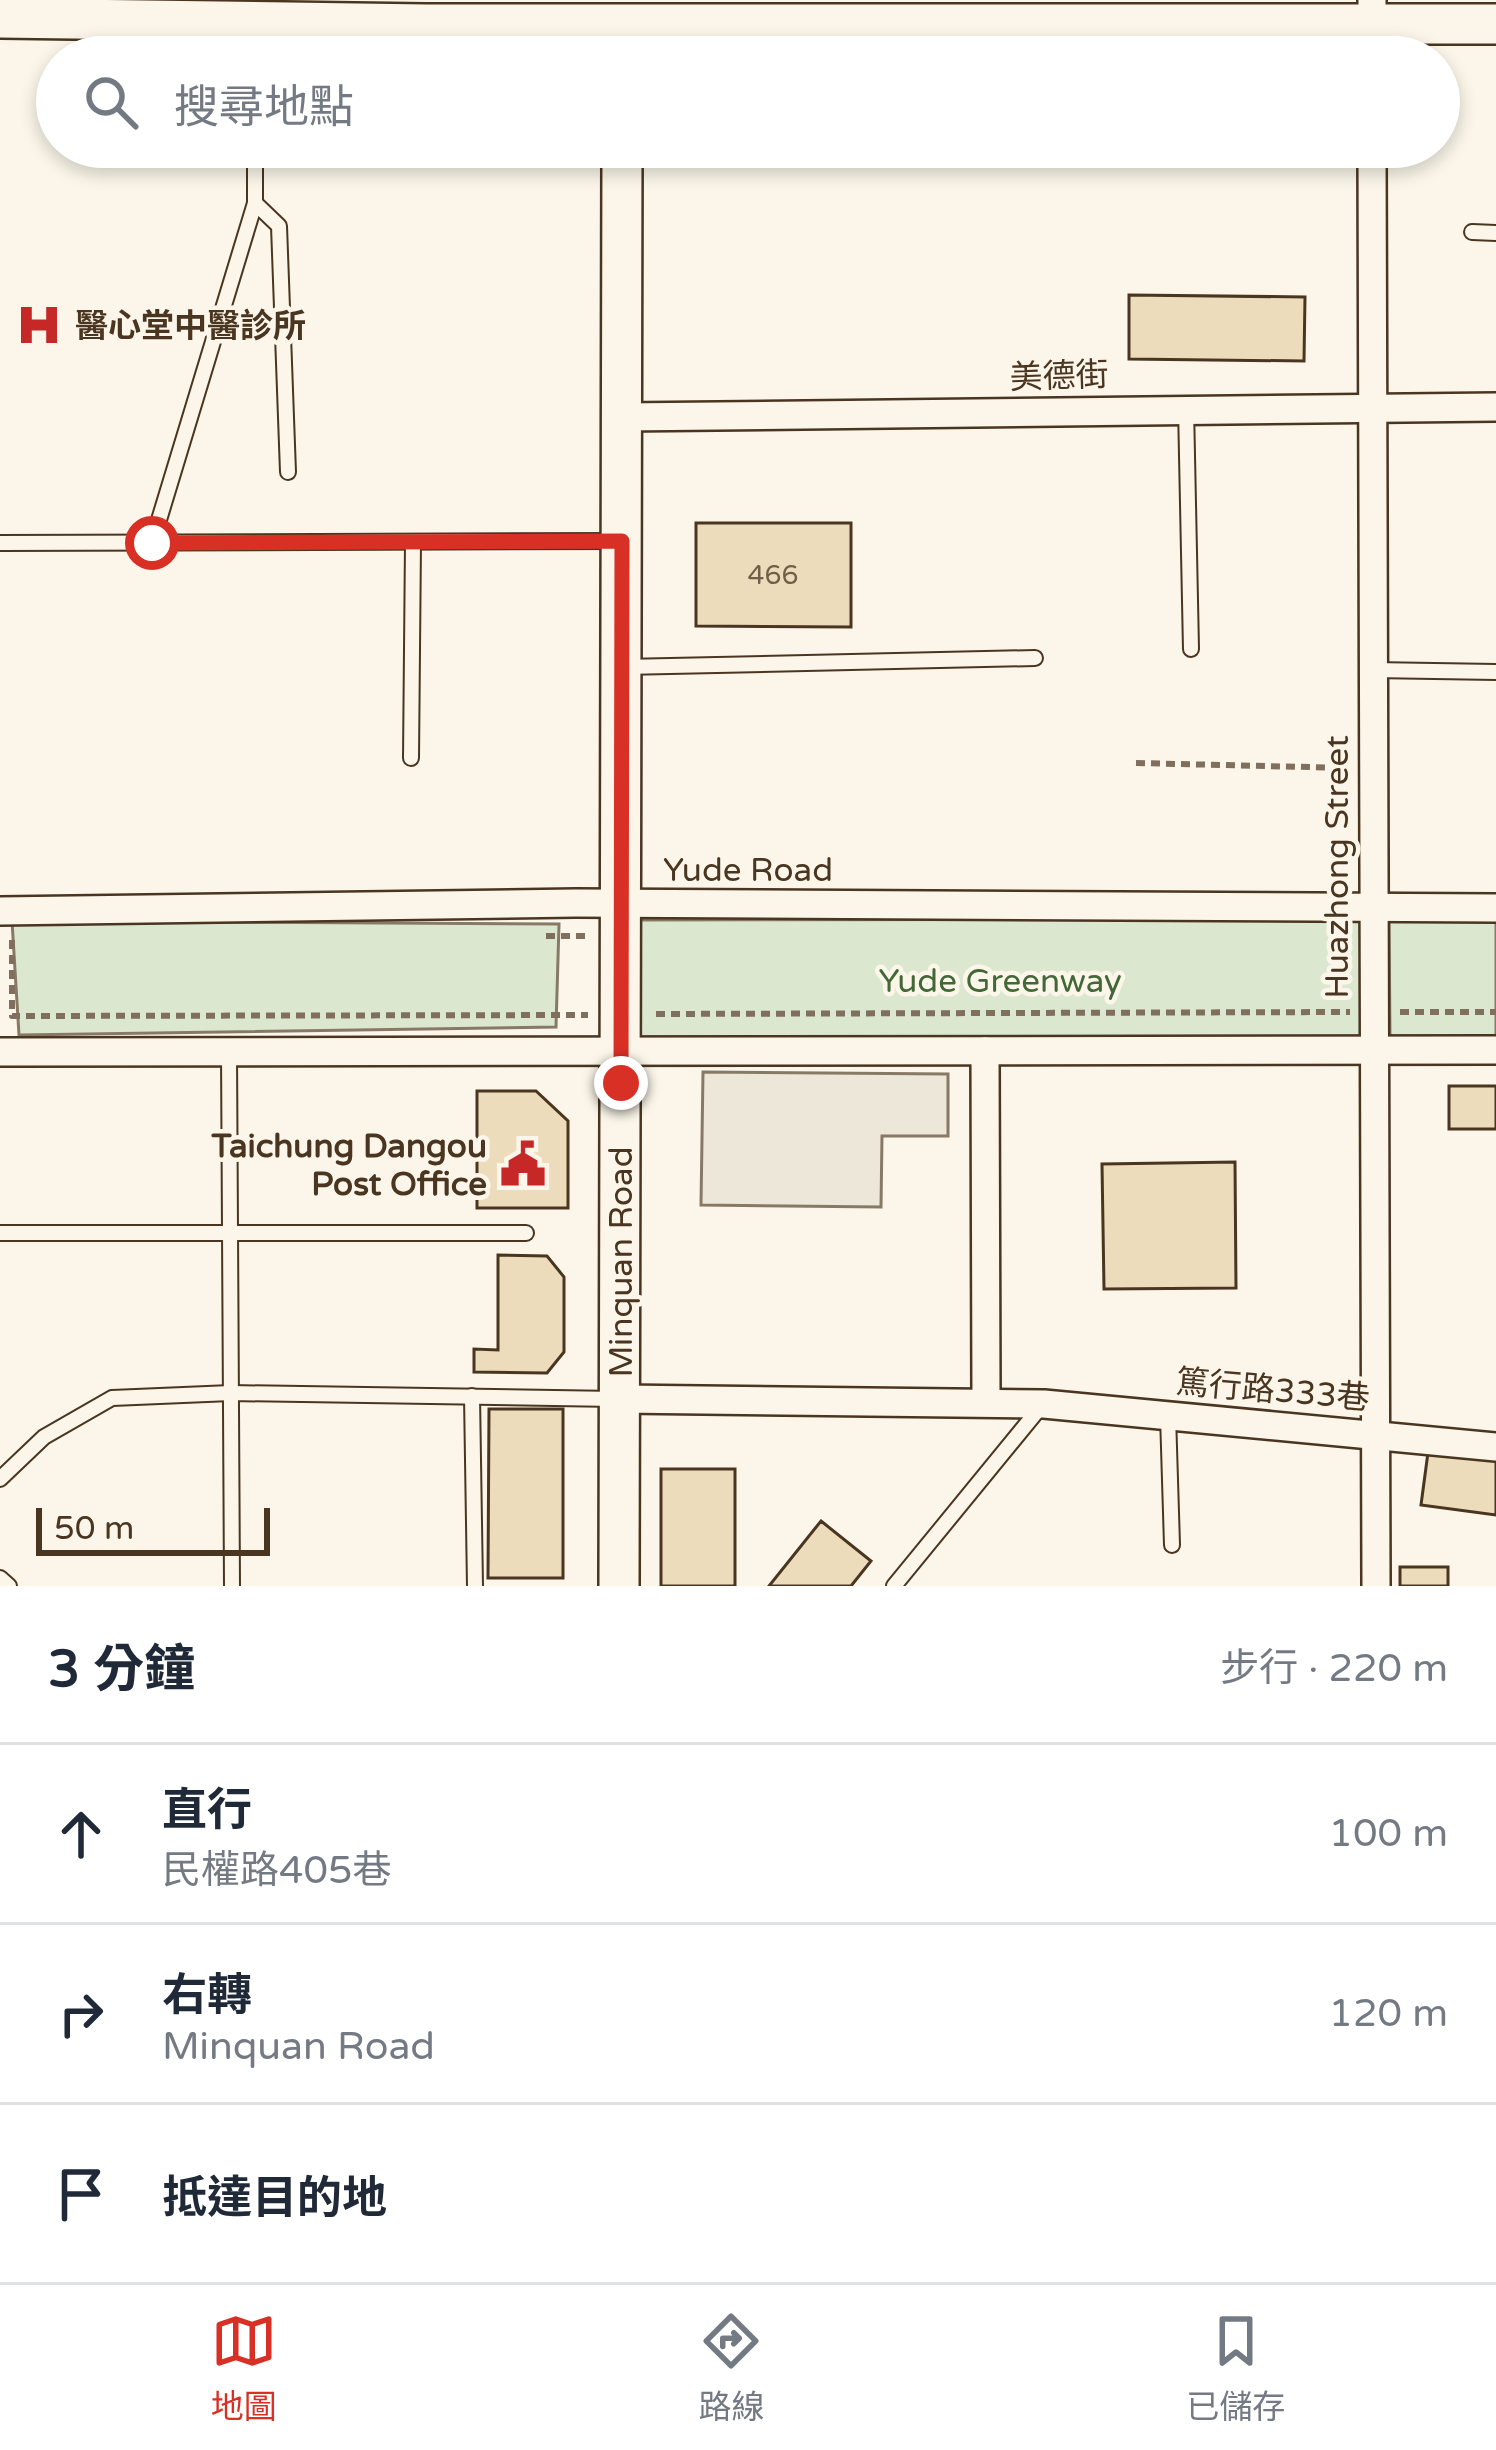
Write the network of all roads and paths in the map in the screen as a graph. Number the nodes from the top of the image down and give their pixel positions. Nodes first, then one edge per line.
1 (882, 11) edge
2 (1039, 11) edge
3 (0, 18) edge
4 (273, 24) edge
5 (1496, 24) edge
6 (1372, 26) edge
7 (622, 27) edge
8 (255, 168) edge
9 (622, 168) edge
10 (1372, 168) edge
11 (255, 202) junction
12 (1472, 232) dead end
13 (1496, 233) edge
14 (1372, 405) junction
15 (1496, 406) edge
16 (1186, 407) junction
17 (623, 417) junction
18 (288, 472) dead end
19 (622, 541) junction
20 (413, 542) junction
21 (0, 543) edge
22 (152, 543) junction
23 (1191, 649) dead end
24 (1035, 658) dead end
25 (622, 668) junction
26 (1372, 670) junction
27 (1496, 672) edge
28 (411, 758) dead end
29 (1136, 763) dead end
30 (1372, 768) junction
31 (622, 904) junction
32 (1372, 908) junction
33 (1496, 908) edge
34 (6, 923) edge
35 (1372, 1012) junction
36 (1496, 1012) edge
37 (621, 1033) junction
38 (1372, 1050) junction
39 (1496, 1050) edge
40 (985, 1051) junction
41 (0, 1052) edge
42 (230, 1052) junction
43 (0, 1232) edge
44 (230, 1232) junction
45 (526, 1233) dead end
46 (231, 1393) junction
47 (472, 1396) junction
48 (620, 1399) junction
49 (986, 1402) junction
50 (1044, 1403) junction
51 (1168, 1415) junction
52 (1375, 1435) junction
53 (1496, 1448) edge
54 (0, 1479) edge
55 (1172, 1545) dead end
56 (0, 1578) edge
57 (9, 1586) edge
58 (232, 1586) edge
59 (475, 1586) edge
60 (619, 1586) edge
61 (894, 1586) edge
62 (1376, 1586) edge

1 - 2 street
1 - 7 street
2 - 6 street
3 - 4 street
4 - 7 street
5 - 6 street
8 - 11 lane
9 - 17 street, Minquan Road
10 - 14 street, Huazhong Street
11 - 18 lane
11 - 22 lane
12 - 13 lane
14 - 15 street, 美德街
14 - 16 street, 美德街
14 - 26 street, Huazhong Street
16 - 17 street, 美德街
16 - 23 lane
17 - 19 street, Minquan Road
19 - 20 lane
19 - 25 street, Minquan Road
20 - 22 lane
20 - 28 lane
21 - 22 lane
24 - 25 lane
25 - 31 street, Minquan Road
26 - 27 lane
26 - 30 street, Huazhong Street
29 - 30 path
30 - 32 street, Huazhong Street
31 - 32 street, Yude Road
31 - 34 street, Yude Road
31 - 37 street, Minquan Road
32 - 33 street, Yude Road
32 - 35 street, Huazhong Street
34 - 37 path
35 - 36 path
35 - 37 path
35 - 38 street, Huazhong Street
37 - 40 street
37 - 42 street
37 - 48 street, Minquan Road
38 - 39 street
38 - 40 street
38 - 52 street, Huazhong Street
40 - 49 street
41 - 42 street
42 - 44 lane
43 - 44 lane
44 - 45 lane
44 - 46 lane
46 - 47 lane
46 - 54 lane
46 - 58 lane
47 - 48 lane
47 - 59 lane
48 - 49 street, 篤行路333巷
48 - 60 street, Minquan Road
49 - 50 street, 篤行路333巷
50 - 51 street, 篤行路333巷
50 - 61 lane
51 - 52 street, 篤行路333巷
51 - 55 lane
52 - 53 street, 篤行路333巷
52 - 62 street, Huazhong Street
56 - 57 lane

